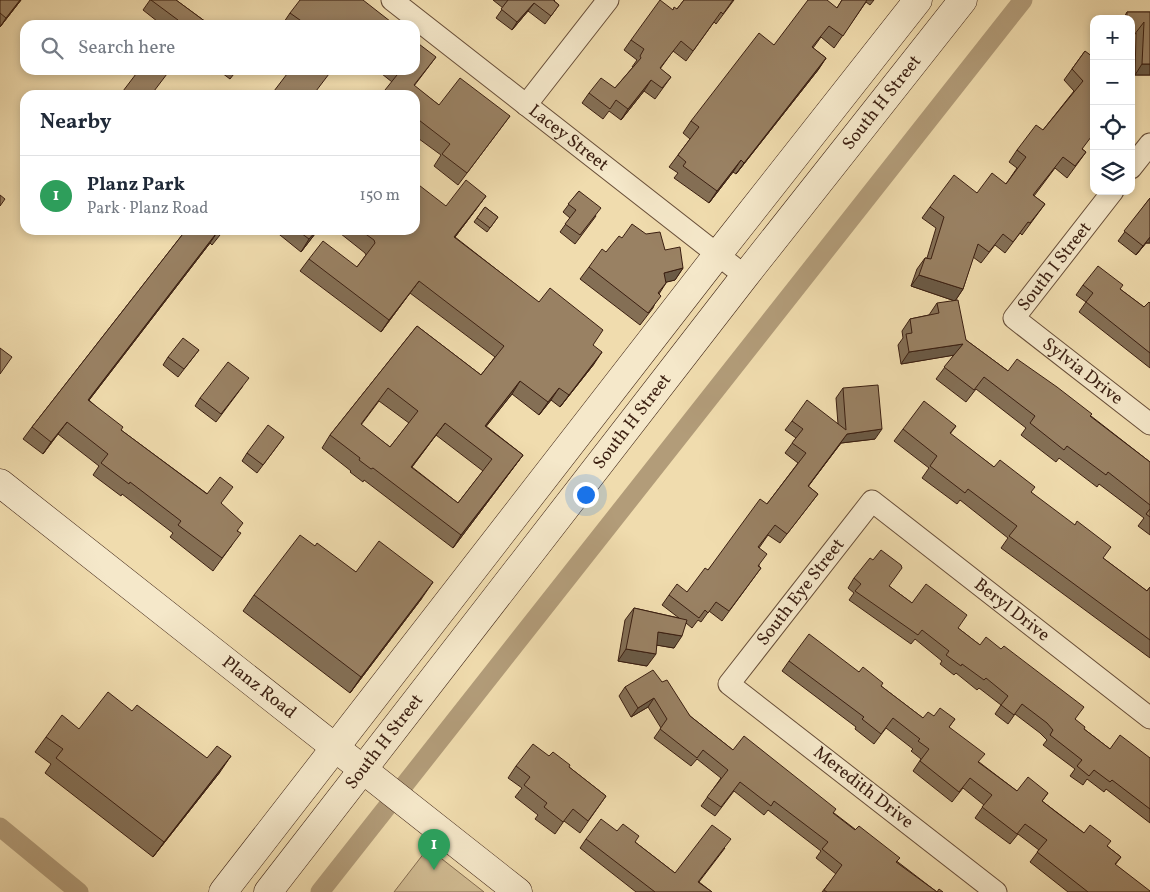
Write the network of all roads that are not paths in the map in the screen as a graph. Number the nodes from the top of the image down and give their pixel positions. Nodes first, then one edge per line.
1 (392, 0) edge
2 (608, 0) edge
3 (918, 0) edge
4 (963, 0) edge
5 (418, 20) edge
6 (420, 22) edge
7 (526, 105) junction
8 (1150, 144) edge
9 (1135, 163) edge
10 (1111, 195) edge
11 (718, 254) junction
12 (745, 276) junction
13 (1014, 318) joint
14 (1150, 424) edge
15 (0, 484) edge
16 (872, 501) joint
17 (729, 684) joint
18 (1150, 718) edge
19 (334, 747) junction
20 (363, 770) junction
21 (223, 892) edge
22 (268, 892) edge
23 (518, 892) edge
24 (996, 892) edge

1 - 5 street, Lacey Street
2 - 7 street
3 - 11 street, South H Street
4 - 12 street, South H Street
6 - 7 street, Lacey Street
7 - 11 street, Lacey Street
8 - 9 street
10 - 13 street, South I Street
11 - 12 street, Lacey Street
11 - 19 street, South H Street
12 - 20 street, South H Street
13 - 14 street, Sylvia Drive
15 - 19 street, Planz Road
16 - 17 street, South Eye Street
16 - 18 street, Beryl Drive
17 - 24 street, Meredith Drive
19 - 20 street, Planz Road
19 - 21 street, South H Street
20 - 22 street, South H Street
20 - 23 street, Planz Road

